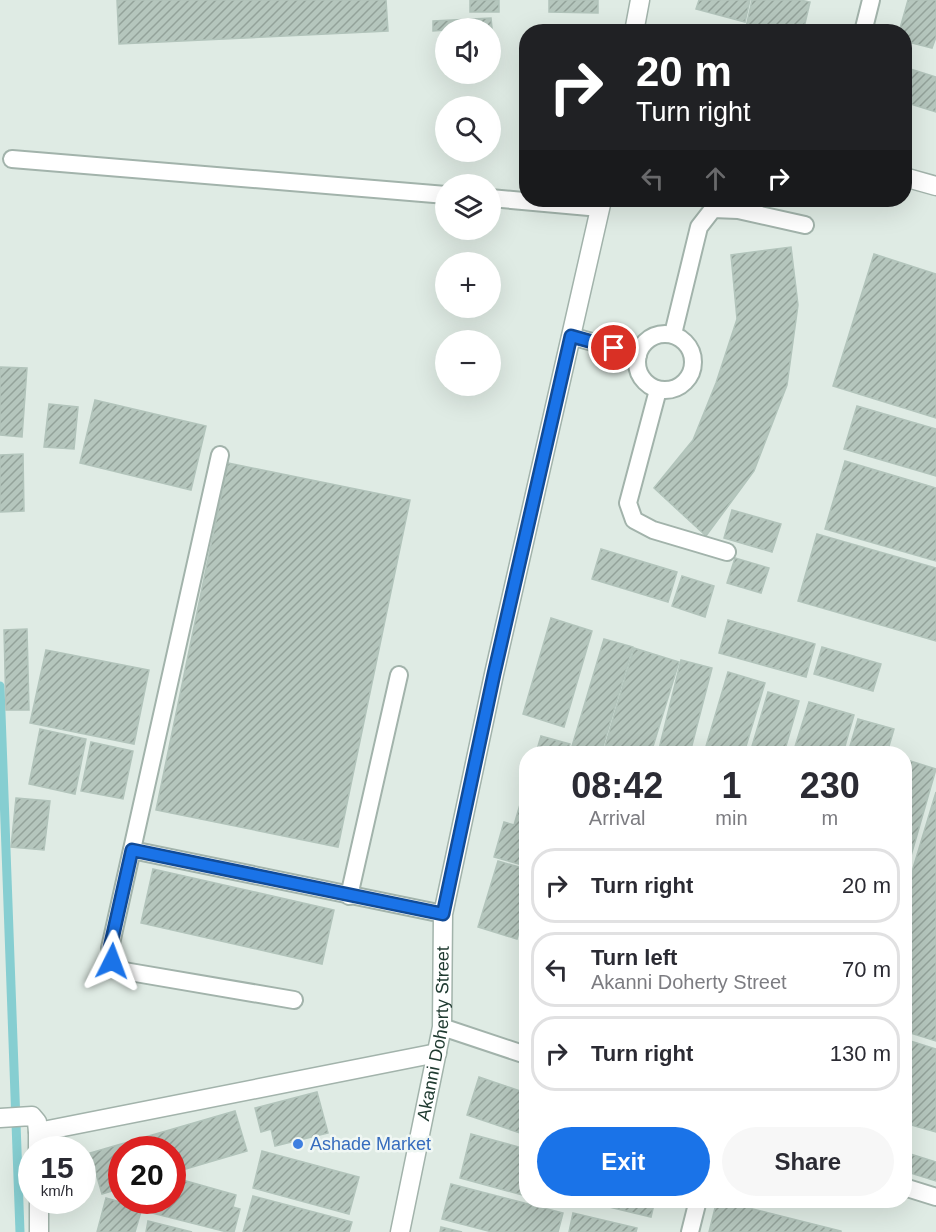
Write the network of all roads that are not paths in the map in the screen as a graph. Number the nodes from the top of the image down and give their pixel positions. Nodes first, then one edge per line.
1 (640, 0) edge
2 (871, 0) edge
3 (636, 24) edge
4 (865, 24) edge
5 (12, 159) dead end
6 (912, 179) edge
7 (936, 186) edge
8 (435, 194) edge
9 (501, 199) edge
10 (519, 200) edge
11 (600, 207) edge
12 (805, 225) dead end
13 (673, 334) junction
14 (571, 336) junction
15 (638, 355) junction
16 (658, 390) junction
17 (220, 455) dead end
18 (727, 552) dead end
19 (399, 675) dead end
20 (132, 850) junction
21 (349, 896) junction
22 (443, 914) junction
23 (294, 1000) dead end
24 (442, 1027) junction
25 (437, 1053) junction
26 (519, 1053) edge
27 (0, 1118) edge
28 (38, 1136) edge
29 (61, 1136) edge
30 (912, 1189) edge
31 (936, 1197) edge
32 (696, 1208) edge
33 (39, 1214) edge
34 (39, 1232) edge
35 (400, 1232) edge
36 (690, 1232) edge

1 - 3 street
2 - 4 lane
5 - 8 lane
6 - 7 street
9 - 10 lane
11 - 14 street, Akanni Doherty Street
12 - 13 lane
13 - 15 lane
13 - 16 lane
14 - 15 lane
14 - 22 street, Akanni Doherty Street
15 - 16 lane
16 - 18 lane
17 - 20 lane
19 - 21 lane
20 - 21 lane
20 - 23 lane
21 - 22 lane
22 - 24 street, Akanni Doherty Street
24 - 25 street, Akanni Doherty Street
24 - 26 lane
25 - 29 street
25 - 35 street, Akanni Doherty Street
27 - 28 street
30 - 31 lane
32 - 36 lane
33 - 34 street

